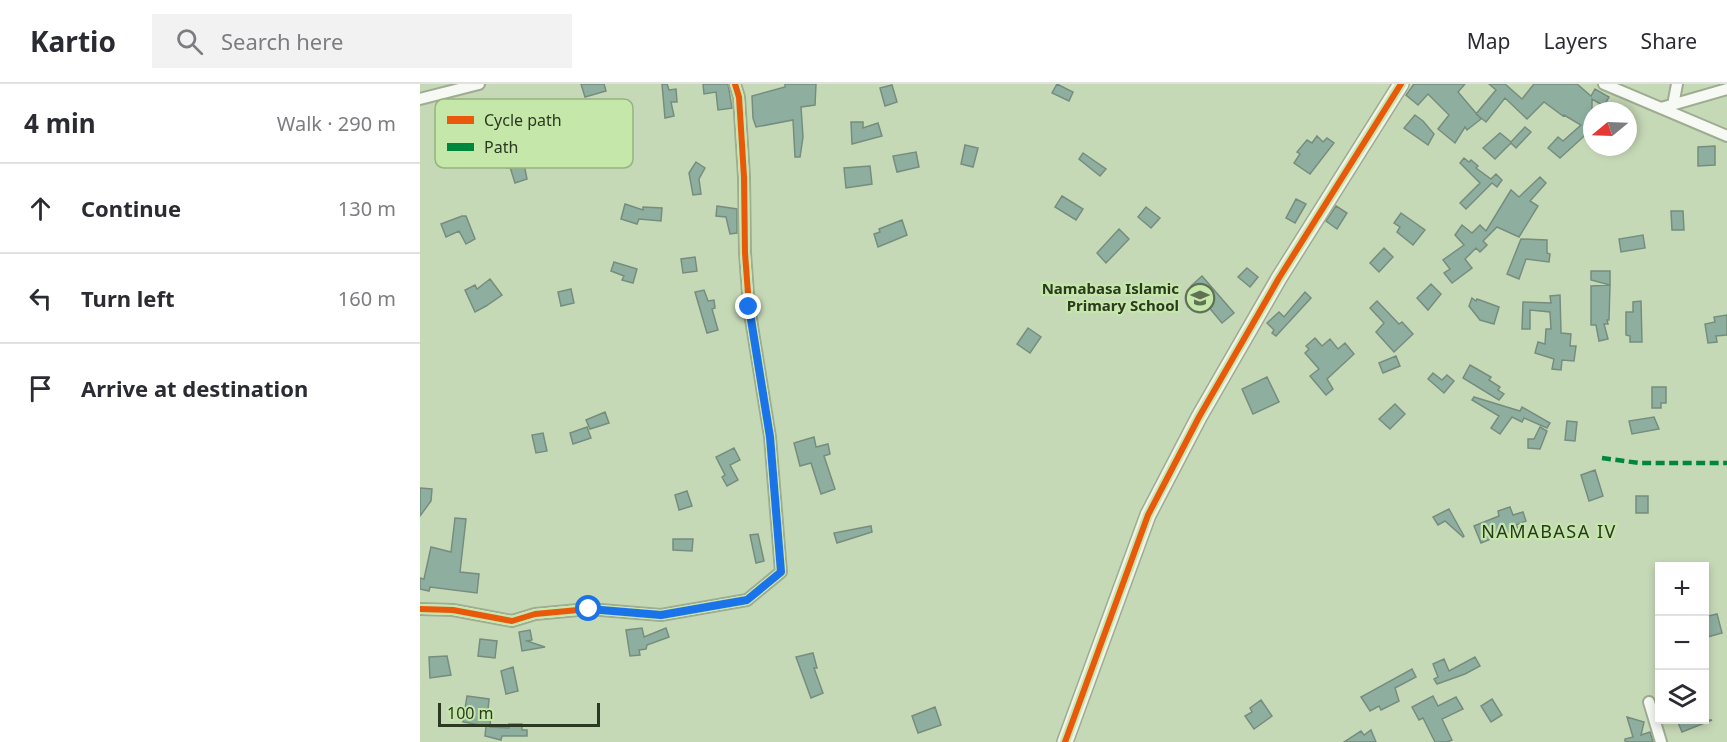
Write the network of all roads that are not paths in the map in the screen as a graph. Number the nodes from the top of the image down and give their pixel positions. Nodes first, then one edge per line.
1 (479, 84) edge
2 (735, 84) edge
3 (1401, 84) edge
4 (1604, 84) edge
5 (1677, 84) edge
6 (1727, 89) edge
7 (420, 99) edge
8 (1673, 105) junction
9 (1661, 108) junction
10 (1727, 136) edge
11 (420, 609) edge
12 (1649, 702) dead end
13 (1065, 742) edge
14 (1661, 742) edge

1 - 7 street
2 - 11 street
3 - 13 street
4 - 9 street
5 - 8 street
6 - 8 street
8 - 9 street
9 - 10 street
12 - 14 street

